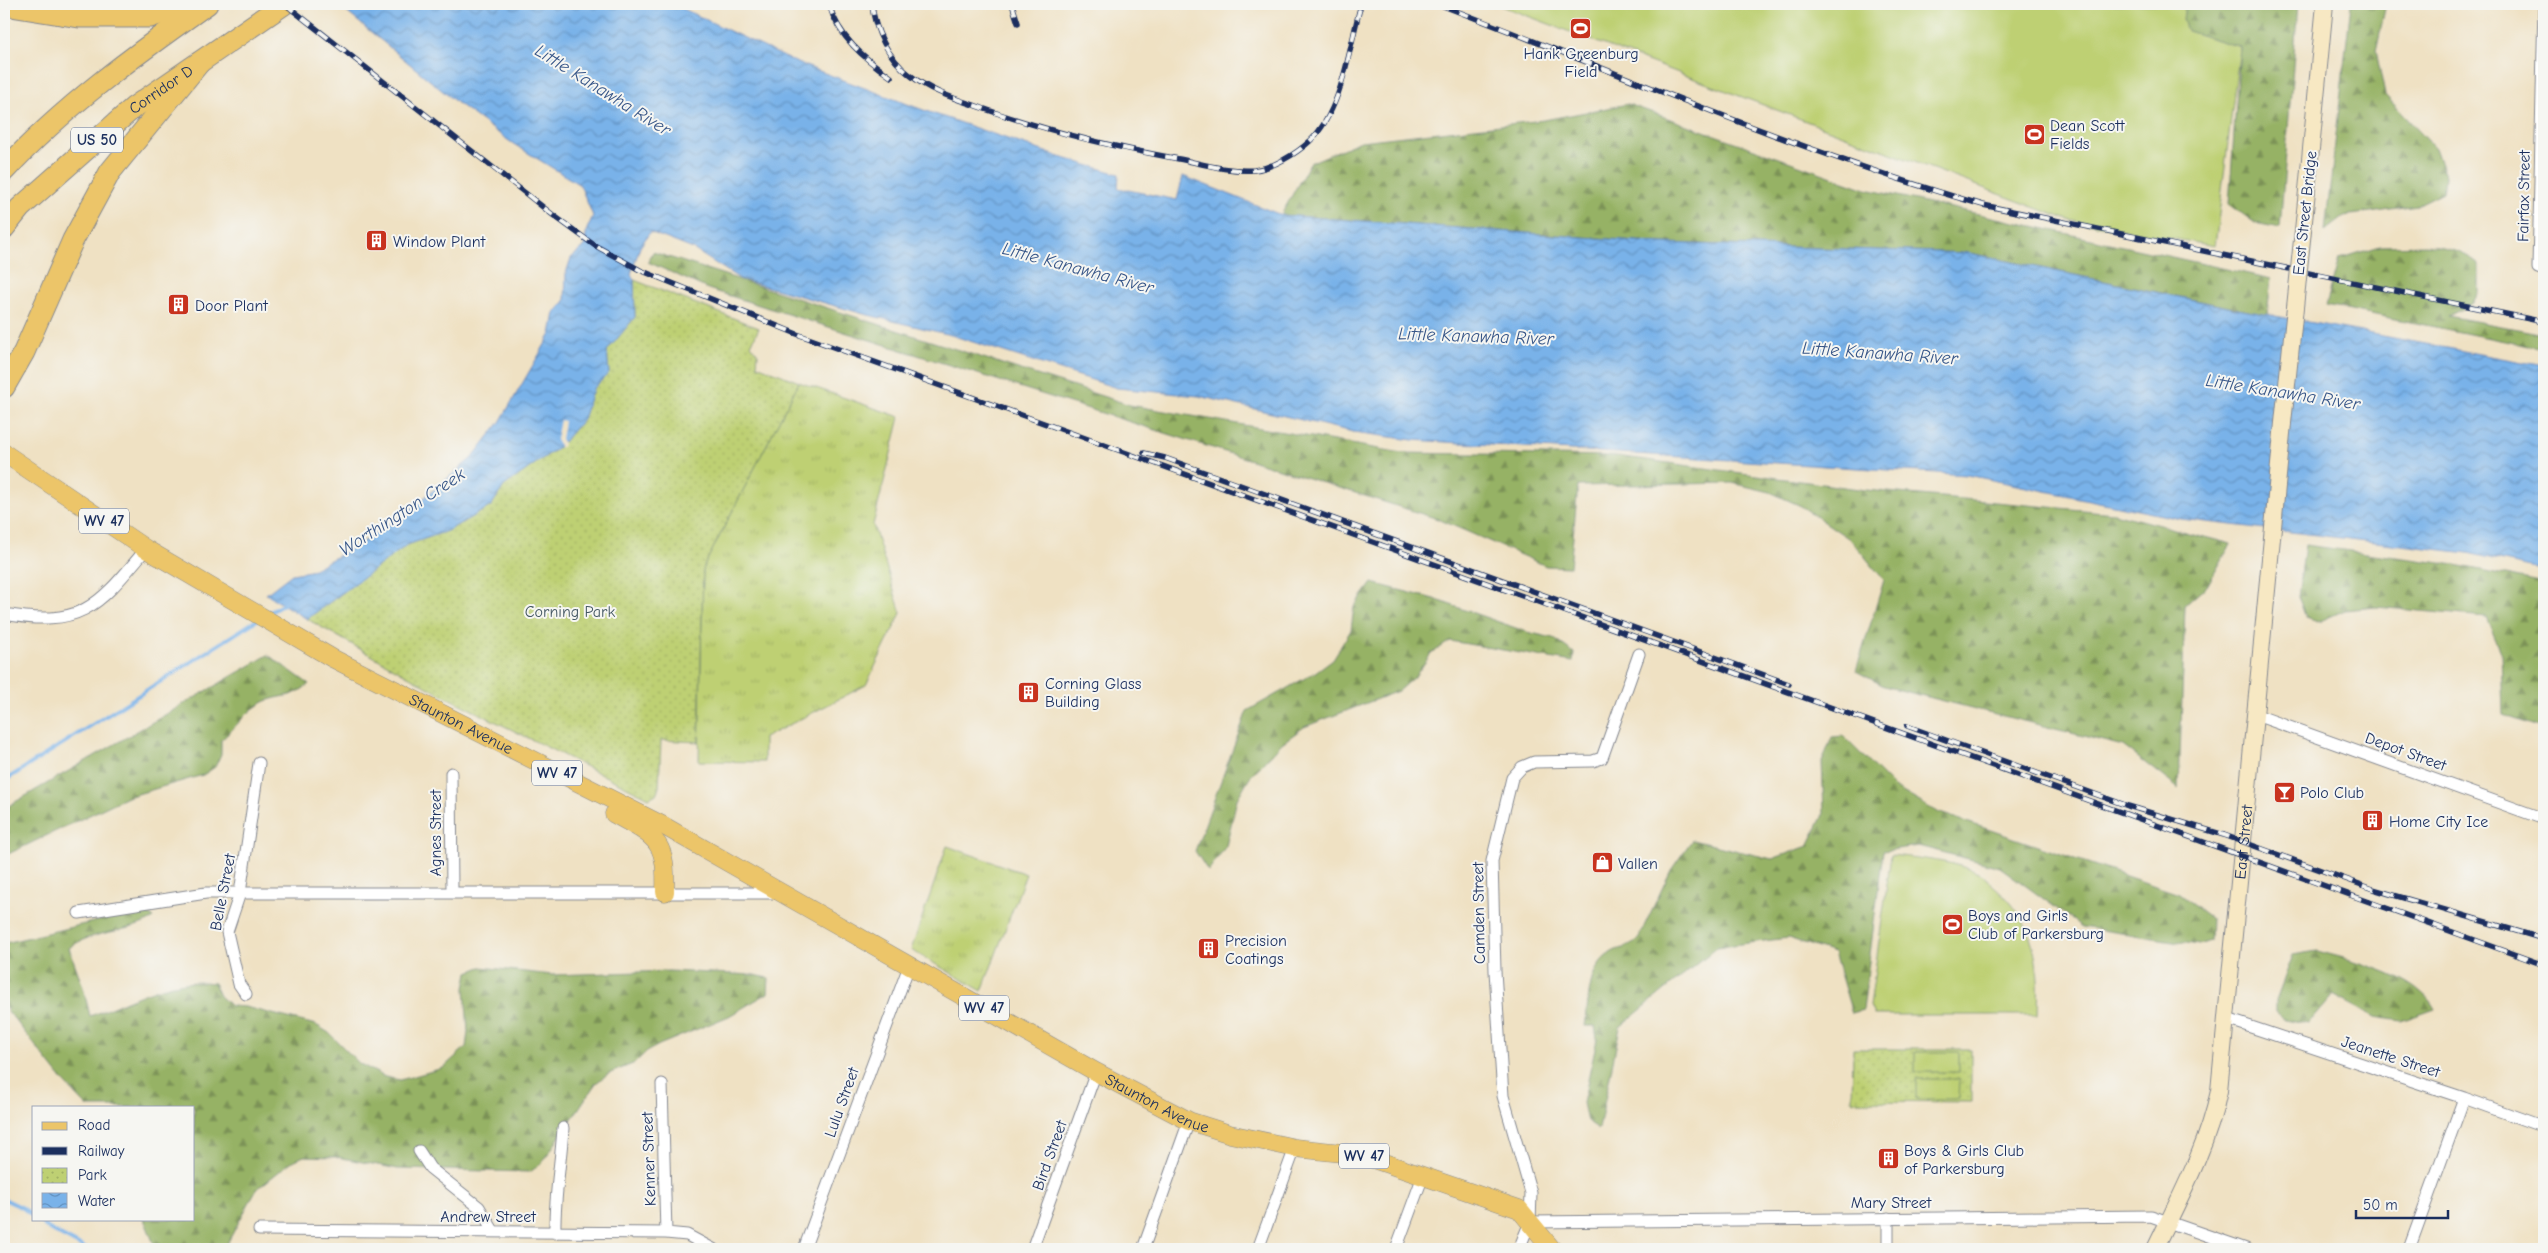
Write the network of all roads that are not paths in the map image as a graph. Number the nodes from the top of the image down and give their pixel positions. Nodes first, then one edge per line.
1 (11, 4) edge
2 (188, 4) edge
3 (207, 4) edge
4 (284, 4) edge
5 (2325, 4) edge
6 (2544, 4) edge
7 (199, 62) junction
8 (4, 170) edge
9 (4, 228) edge
10 (2541, 269) edge
11 (4, 387) edge
12 (2284, 423) joint
13 (4, 453) edge
14 (146, 549) junction
15 (4, 614) edge
16 (1639, 654) dead end
17 (2256, 715) junction
18 (259, 763) dead end
19 (544, 766) junction
20 (451, 773) dead end
21 (2544, 820) edge
22 (686, 839) junction
23 (666, 867) junction
24 (452, 892) junction
25 (665, 892) junction
26 (240, 893) junction
27 (780, 893) junction
28 (79, 913) dead end
29 (909, 966) junction
30 (246, 994) dead end
31 (2227, 1019) junction
32 (1096, 1072) junction
33 (662, 1084) dead end
34 (2464, 1098) junction
35 (1189, 1121) junction
36 (2544, 1127) edge
37 (563, 1128) dead end
38 (1296, 1148) junction
39 (419, 1151) dead end
40 (1423, 1176) junction
41 (1888, 1218) junction
42 (2168, 1220) junction
43 (1530, 1222) junction
44 (259, 1230) dead end
45 (494, 1232) junction
46 (555, 1233) junction
47 (666, 1234) junction
48 (713, 1249) edge
49 (804, 1249) edge
50 (1032, 1249) edge
51 (1143, 1249) edge
52 (1258, 1249) edge
53 (1396, 1249) edge
54 (1520, 1249) edge
55 (1552, 1249) edge
56 (1888, 1249) edge
57 (2155, 1249) edge
58 (2246, 1249) edge
59 (2409, 1249) edge

1 - 2 highway
3 - 8 highway, US 50
4 - 7 highway, Corridor D / US 50
5 - 12 main road, East Street Bridge, bridge
6 - 10 street, Fairfax Street
7 - 9 highway, Corridor D / US 50
7 - 11 highway
12 - 17 main road, East Street
13 - 14 main road, Staunton Avenue / WV 47
14 - 15 street
14 - 19 main road, Staunton Avenue / WV 47
16 - 43 street, Camden Street
17 - 21 street, Depot Street
17 - 31 main road, East Street
18 - 26 street, Belle Street
19 - 22 main road, Staunton Avenue / WV 47
19 - 23 main road
20 - 24 street, Agnes Street
22 - 23 main road
22 - 27 main road, Staunton Avenue / WV 47
23 - 25 main road
24 - 25 street, Staunton Avenue
24 - 26 street, Staunton Avenue
25 - 27 street, Staunton Avenue
26 - 28 street, Staunton Avenue
26 - 30 street, Belle Street
27 - 29 main road, Staunton Avenue / WV 47
29 - 32 main road, Staunton Avenue / WV 47
29 - 49 street, Lulu Street
31 - 34 street, Jeanette Street
31 - 42 main road, East Street
32 - 35 main road, Staunton Avenue / WV 47
32 - 50 street, Bird Street
33 - 47 street, Kenner Street
34 - 36 street, Jeanette Street
34 - 59 street
35 - 38 main road, Staunton Avenue / WV 47
35 - 51 street
37 - 46 street
38 - 40 main road, Staunton Avenue / WV 47
38 - 52 street
39 - 45 street
40 - 43 main road, Staunton Avenue / WV 47
40 - 53 street
41 - 42 street, Mary Street
41 - 43 street, Mary Street
41 - 56 street
42 - 57 main road, East Street
42 - 58 street, Mary Street
43 - 54 street, Camden Street
43 - 55 main road, Staunton Avenue / WV 47
44 - 45 street, Andrew Street
45 - 46 street, Andrew Street
46 - 47 street, Andrew Street
47 - 48 street, Andrew Street

